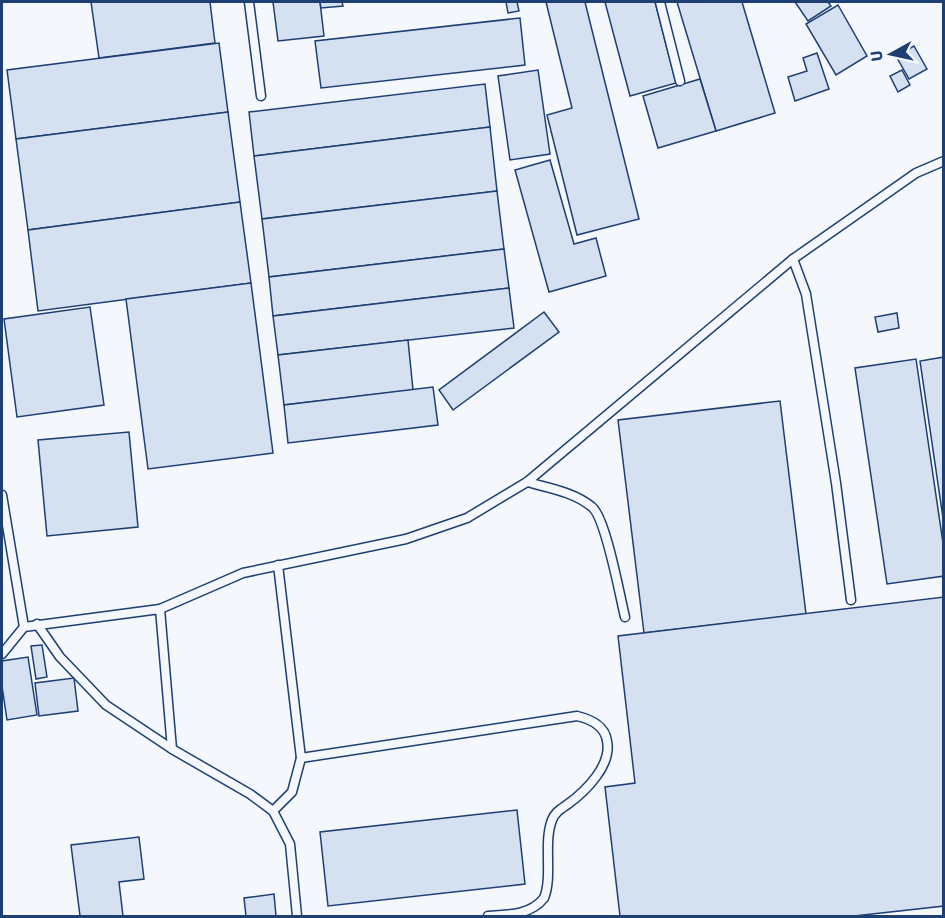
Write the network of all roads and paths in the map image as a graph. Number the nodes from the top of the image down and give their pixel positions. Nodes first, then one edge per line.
1 (249, 2) edge
2 (660, 2) edge
3 (680, 81) dead end
4 (261, 96) dead end
5 (944, 161) edge
6 (793, 259) junction
7 (527, 482) junction
8 (2, 495) edge
9 (278, 565) junction
10 (851, 600) dead end
11 (160, 609) junction
12 (625, 617) dead end
13 (37, 624) junction
14 (24, 627) junction
15 (2, 654) edge
16 (172, 749) junction
17 (302, 758) junction
18 (273, 811) junction
19 (297, 916) edge
20 (488, 916) edge

1 - 4 lane
2 - 3 lane
5 - 6 lane
6 - 7 lane
6 - 10 lane
7 - 9 lane
7 - 12 lane
8 - 14 lane
9 - 11 lane
9 - 17 lane
11 - 13 lane
11 - 16 lane
13 - 14 lane
13 - 16 lane
14 - 15 lane
16 - 18 lane
17 - 18 lane
17 - 20 lane
18 - 19 lane

